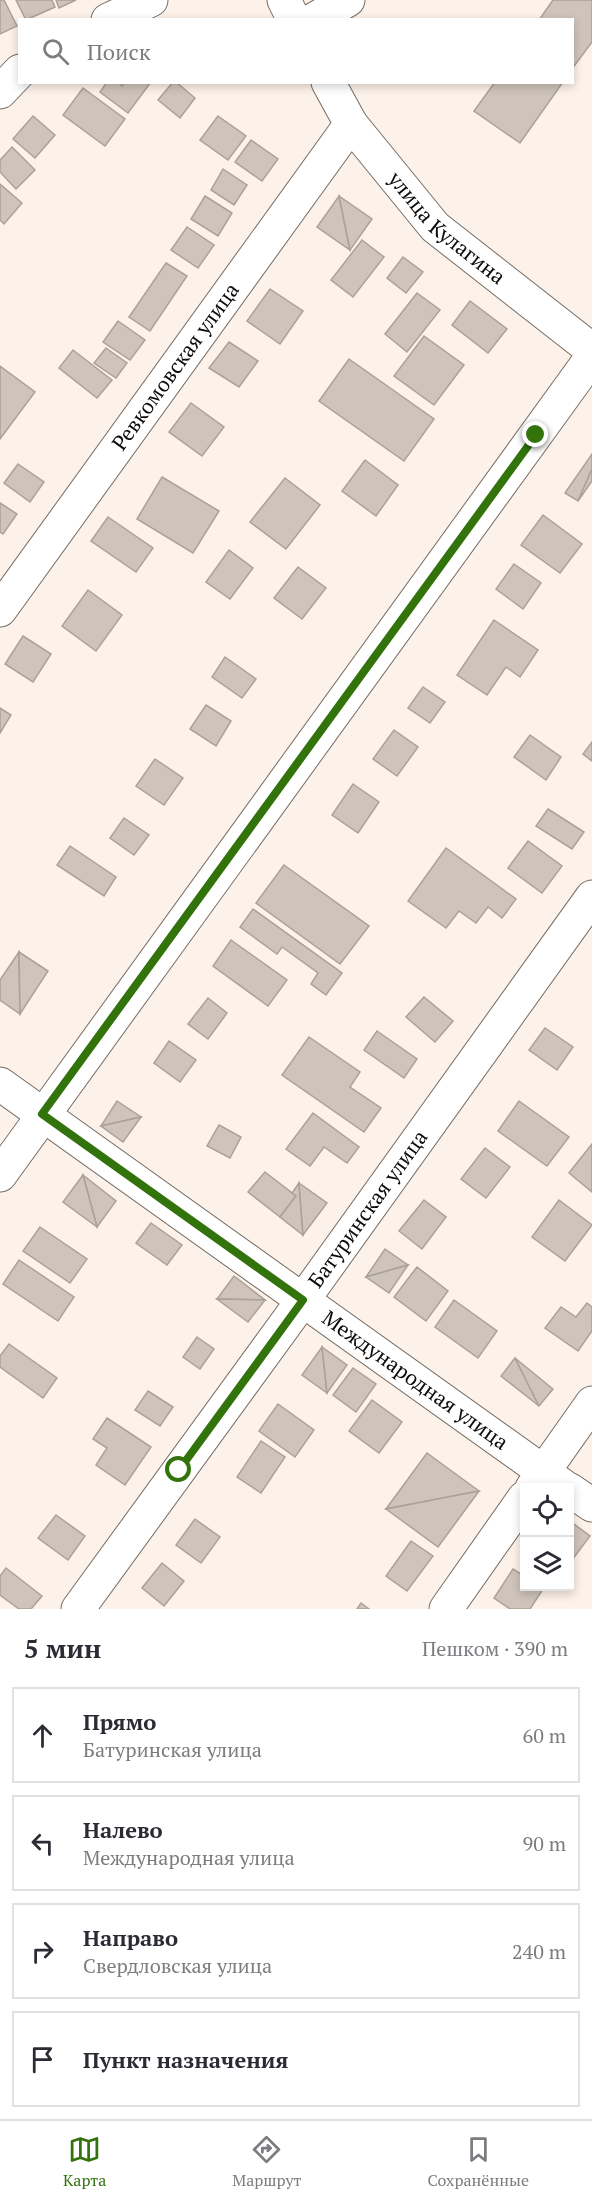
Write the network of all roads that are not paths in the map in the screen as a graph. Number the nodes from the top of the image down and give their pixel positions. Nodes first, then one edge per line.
1 (152, 0) edge
2 (284, 0) edge
3 (348, 0) edge
4 (112, 18) edge
5 (293, 18) edge
6 (316, 18) edge
7 (18, 62) edge
8 (0, 70) edge
9 (18, 73) edge
10 (329, 84) edge
11 (0, 92) edge
12 (351, 124) junction
13 (592, 350) edge
14 (592, 357) edge
15 (0, 610) edge
16 (592, 897) edge
17 (0, 1084) edge
18 (42, 1114) junction
19 (0, 1175) edge
20 (303, 1300) junction
21 (592, 1403) edge
22 (552, 1483) edge
23 (553, 1483) edge
24 (574, 1495) edge
25 (520, 1505) edge
26 (592, 1505) edge
27 (78, 1609) edge
28 (446, 1609) edge

1 - 4 street
2 - 5 street
3 - 6 street
7 - 8 street
9 - 11 street
10 - 12 street, улица Кулагина
12 - 13 street, улица Кулагина
12 - 15 street, Ревкомовская улица
14 - 18 street
16 - 20 street, Батуринская улица
17 - 18 street, Международная улица
18 - 19 street
18 - 20 street, Международная улица
20 - 22 street, Международная улица
20 - 27 street, Батуринская улица
21 - 23 street
24 - 26 street, Международная улица
25 - 28 street

